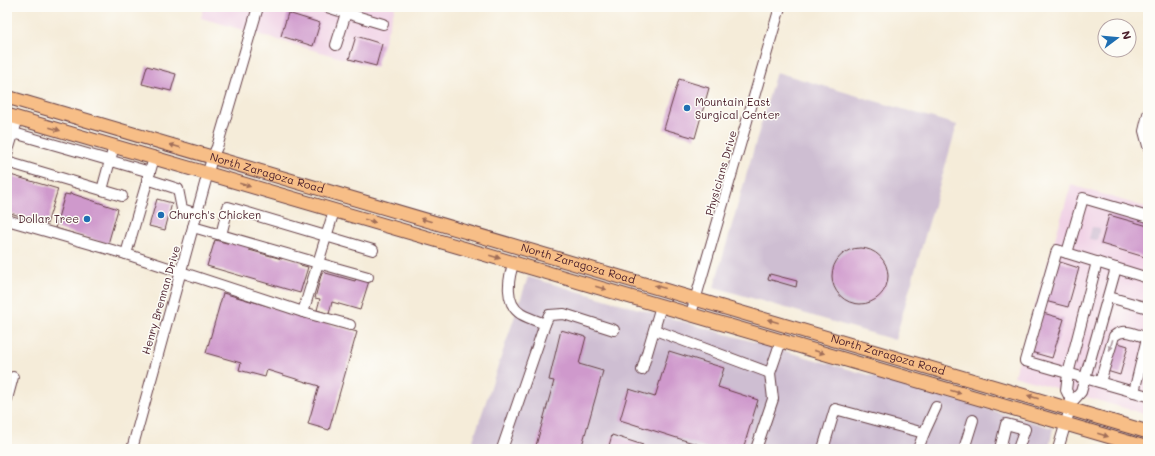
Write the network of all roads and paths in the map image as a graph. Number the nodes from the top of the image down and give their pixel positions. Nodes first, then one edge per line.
1 (258, 7) edge
2 (327, 7) edge
3 (780, 7) edge
4 (347, 10) edge
5 (383, 24) dead end
6 (336, 45) dead end
7 (7, 97) edge
8 (1148, 114) edge
9 (12, 116) edge
10 (101, 126) junction
11 (10, 132) edge
12 (114, 146) junction
13 (1148, 146) edge
14 (7, 154) edge
15 (154, 158) junction
16 (212, 158) junction
17 (110, 161) junction
18 (7, 162) edge
19 (208, 174) junction
20 (148, 176) junction
21 (102, 190) junction
22 (122, 196) dead end
23 (334, 211) junction
24 (197, 214) junction
25 (1148, 217) edge
26 (7, 220) edge
27 (194, 227) junction
28 (463, 230) junction
29 (221, 235) junction
30 (326, 235) junction
31 (428, 237) junction
32 (373, 250) dead end
33 (1067, 253) junction
34 (126, 254) junction
35 (514, 262) junction
36 (1097, 262) junction
37 (318, 263) junction
38 (1116, 268) junction
39 (181, 271) junction
40 (368, 277) dead end
41 (1148, 278) edge
42 (1109, 297) junction
43 (697, 299) junction
44 (662, 306) junction
45 (1148, 308) edge
46 (303, 312) junction
47 (691, 314) junction
48 (545, 324) junction
49 (350, 325) dead end
50 (614, 330) dead end
51 (656, 330) junction
52 (1148, 337) edge
53 (837, 339) junction
54 (781, 341) junction
55 (1091, 358) junction
56 (1106, 362) junction
57 (1144, 367) edge
58 (642, 370) dead end
59 (770, 373) junction
60 (1068, 374) junction
61 (13, 377) dead end
62 (1084, 379) junction
63 (1100, 382) junction
64 (1134, 392) junction
65 (1148, 396) edge
66 (7, 399) edge
67 (1071, 405) junction
68 (936, 407) dead end
69 (973, 420) dead end
70 (1066, 423) junction
71 (924, 432) junction
72 (1148, 432) edge
73 (1148, 448) edge
74 (132, 449) edge
75 (502, 449) edge
76 (756, 449) edge
77 (823, 449) edge
78 (918, 449) edge
79 (964, 449) edge
80 (1000, 449) edge
81 (1018, 449) edge
82 (1058, 449) edge

1 - 16 street, Henry Brennan Drive
2 - 4 street
3 - 43 street, Physicians Drive
4 - 5 street
4 - 6 street
7 - 10 main road, North Zaragoza Road
8 - 13 street
9 - 10 main road
9 - 11 street
9 -> 12 main road, North Zaragoza Road
16 -> 10 main road, North Zaragoza Road
11 - 14 street
11 - 17 street
12 - 15 main road, North Zaragoza Road
12 - 17 street
15 - 19 main road, North Zaragoza Road
15 - 20 street
16 - 19 street, Henry Brennan Drive
28 -> 16 main road, North Zaragoza Road
17 - 20 street
17 - 21 street
18 - 21 street
19 -> 23 main road, North Zaragoza Road
19 - 24 street, Henry Brennan Drive
20 - 24 street
20 - 34 street
21 - 22 street
23 - 30 street
23 -> 31 main road, North Zaragoza Road
24 - 27 street, Henry Brennan Drive
25 - 33 street
26 - 34 street
27 - 29 street
27 - 39 street, Henry Brennan Drive
28 - 31 main road
43 -> 28 main road, North Zaragoza Road
29 - 30 street
29 - 37 street
30 - 32 street
30 - 37 street
31 -> 35 main road, North Zaragoza Road
33 - 36 street
33 - 60 street
34 - 39 street
35 -> 44 main road, North Zaragoza Road
35 - 48 street
36 - 38 street
36 - 60 street
37 - 40 street
37 - 46 street
38 - 41 street
38 - 42 street
39 - 46 street
39 - 74 street, Henry Brennan Drive
42 - 45 street
42 - 55 street
43 - 47 street, Physicians Drive
53 -> 43 main road, North Zaragoza Road
44 - 47 main road, North Zaragoza Road
44 - 51 street
46 - 49 street
47 - 54 main road, North Zaragoza Road
48 - 50 street
48 - 75 street
51 - 58 street
51 - 59 street
52 -> 56 street
52 - 57 street
53 - 54 main road
67 -> 53 main road, North Zaragoza Road
54 - 59 street
54 -> 70 main road, North Zaragoza Road
55 - 56 street
55 - 62 street
56 - 63 street
57 - 64 street
59 - 76 street
60 - 62 street
60 - 67 street
61 - 66 street
62 - 63 street
62 - 67 street
63 - 64 street
64 - 65 street
67 - 70 street
67 - 72 main road, North Zaragoza Road
68 - 71 street
69 - 79 street
70 -> 73 main road, North Zaragoza Road
70 - 82 street
71 - 77 street
71 - 78 street
80 - 81 street

